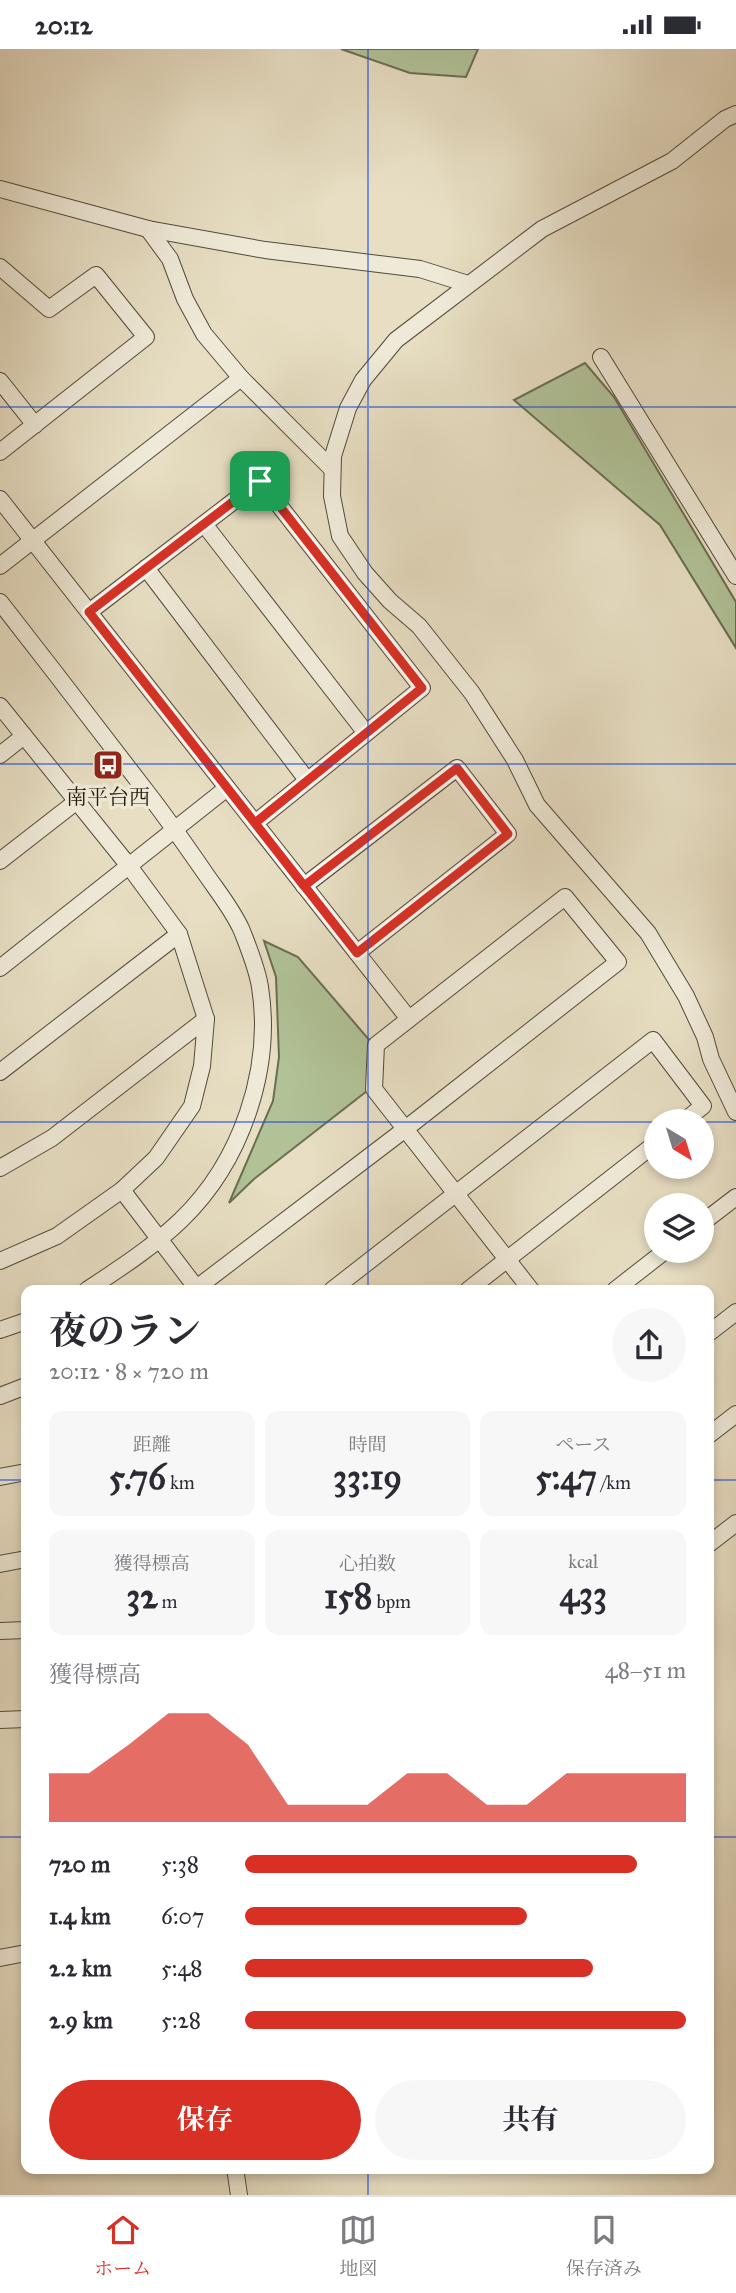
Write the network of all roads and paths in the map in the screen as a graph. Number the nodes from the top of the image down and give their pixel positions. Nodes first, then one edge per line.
1 (736, 114) edge
2 (0, 189) edge
3 (148, 229) junction
4 (0, 267) edge
5 (468, 284) junction
6 (601, 357) dead end
7 (241, 378) junction
8 (0, 381) edge
9 (34, 425) junction
10 (0, 452) edge
11 (332, 469) junction
12 (0, 499) edge
13 (204, 524) junction
14 (33, 541) junction
15 (0, 566) edge
16 (146, 568) junction
17 (736, 576) edge
18 (0, 602) edge
19 (89, 612) junction
20 (0, 706) edge
21 (366, 733) junction
22 (24, 736) junction
23 (0, 755) edge
24 (307, 780) junction
25 (227, 788) junction
26 (77, 801) junction
27 (255, 823) junction
28 (175, 829) junction
29 (0, 861) edge
30 (129, 866) junction
31 (304, 886) junction
32 (179, 934) junction
33 (357, 953) junction
34 (0, 968) edge
35 (206, 1019) junction
36 (409, 1019) junction
37 (0, 1072) edge
38 (699, 1109) edge
39 (736, 1112) edge
40 (404, 1130) junction
41 (644, 1152) edge
42 (0, 1168) edge
43 (122, 1190) junction
44 (456, 1195) junction
45 (736, 1197) edge
46 (714, 1214) edge
47 (159, 1240) junction
48 (507, 1260) junction
49 (0, 1261) edge
50 (650, 1263) edge
51 (94, 1285) edge
52 (193, 1285) edge
53 (201, 1285) edge
54 (339, 1285) edge
55 (474, 1285) edge
56 (527, 1285) edge
57 (621, 1285) edge
58 (736, 1312) edge
59 (21, 1323) edge
60 (0, 1329) edge
61 (714, 1329) edge
62 (21, 1388) edge
63 (0, 1396) edge
64 (736, 1414) edge
65 (714, 1431) edge
66 (21, 1473) edge
67 (0, 1477) edge
68 (736, 1523) edge
69 (714, 1539) edge
70 (21, 1560) edge
71 (0, 1564) edge
72 (0, 1630) edge
73 (21, 1630) edge
74 (21, 1719) edge
75 (0, 1720) edge
76 (21, 1953) edge
77 (0, 1958) edge
78 (236, 2174) edge
79 (239, 2195) edge

1 - 5 street
2 - 3 street
3 - 5 street
3 - 7 street
4 - 9 street
5 - 11 street
6 - 17 street
7 - 11 street
7 - 14 street
8 - 9 street
9 - 10 street
11 - 39 street
12 - 14 street
13 - 16 street
13 - 21 street
13 - 21 street
14 - 15 street
14 - 19 street
16 - 19 street
16 - 24 street
18 - 28 street
19 - 25 street
20 - 22 street
21 - 24 street
22 - 23 street
22 - 26 street
24 - 27 street
25 - 27 street
25 - 28 street
26 - 29 street
26 - 30 street
27 - 31 street
28 - 30 street
28 - 47 street
30 - 32 street
30 - 34 street
31 - 33 street
31 - 33 street
32 - 35 street
32 - 37 street
33 - 36 street
35 - 42 street
35 - 43 street
36 - 40 street
36 - 40 street
38 - 44 street
40 - 44 street
40 - 53 street
41 - 48 street
43 - 47 street
43 - 49 street
44 - 48 street
44 - 54 street
45 - 46 street
47 - 51 street
47 - 52 street
48 - 55 street
48 - 56 street
50 - 57 street
58 - 61 street
59 - 60 street
62 - 63 street
64 - 65 street
66 - 67 street
68 - 69 street
70 - 71 street
72 - 73 street
74 - 75 street
76 - 77 street
78 - 79 street

